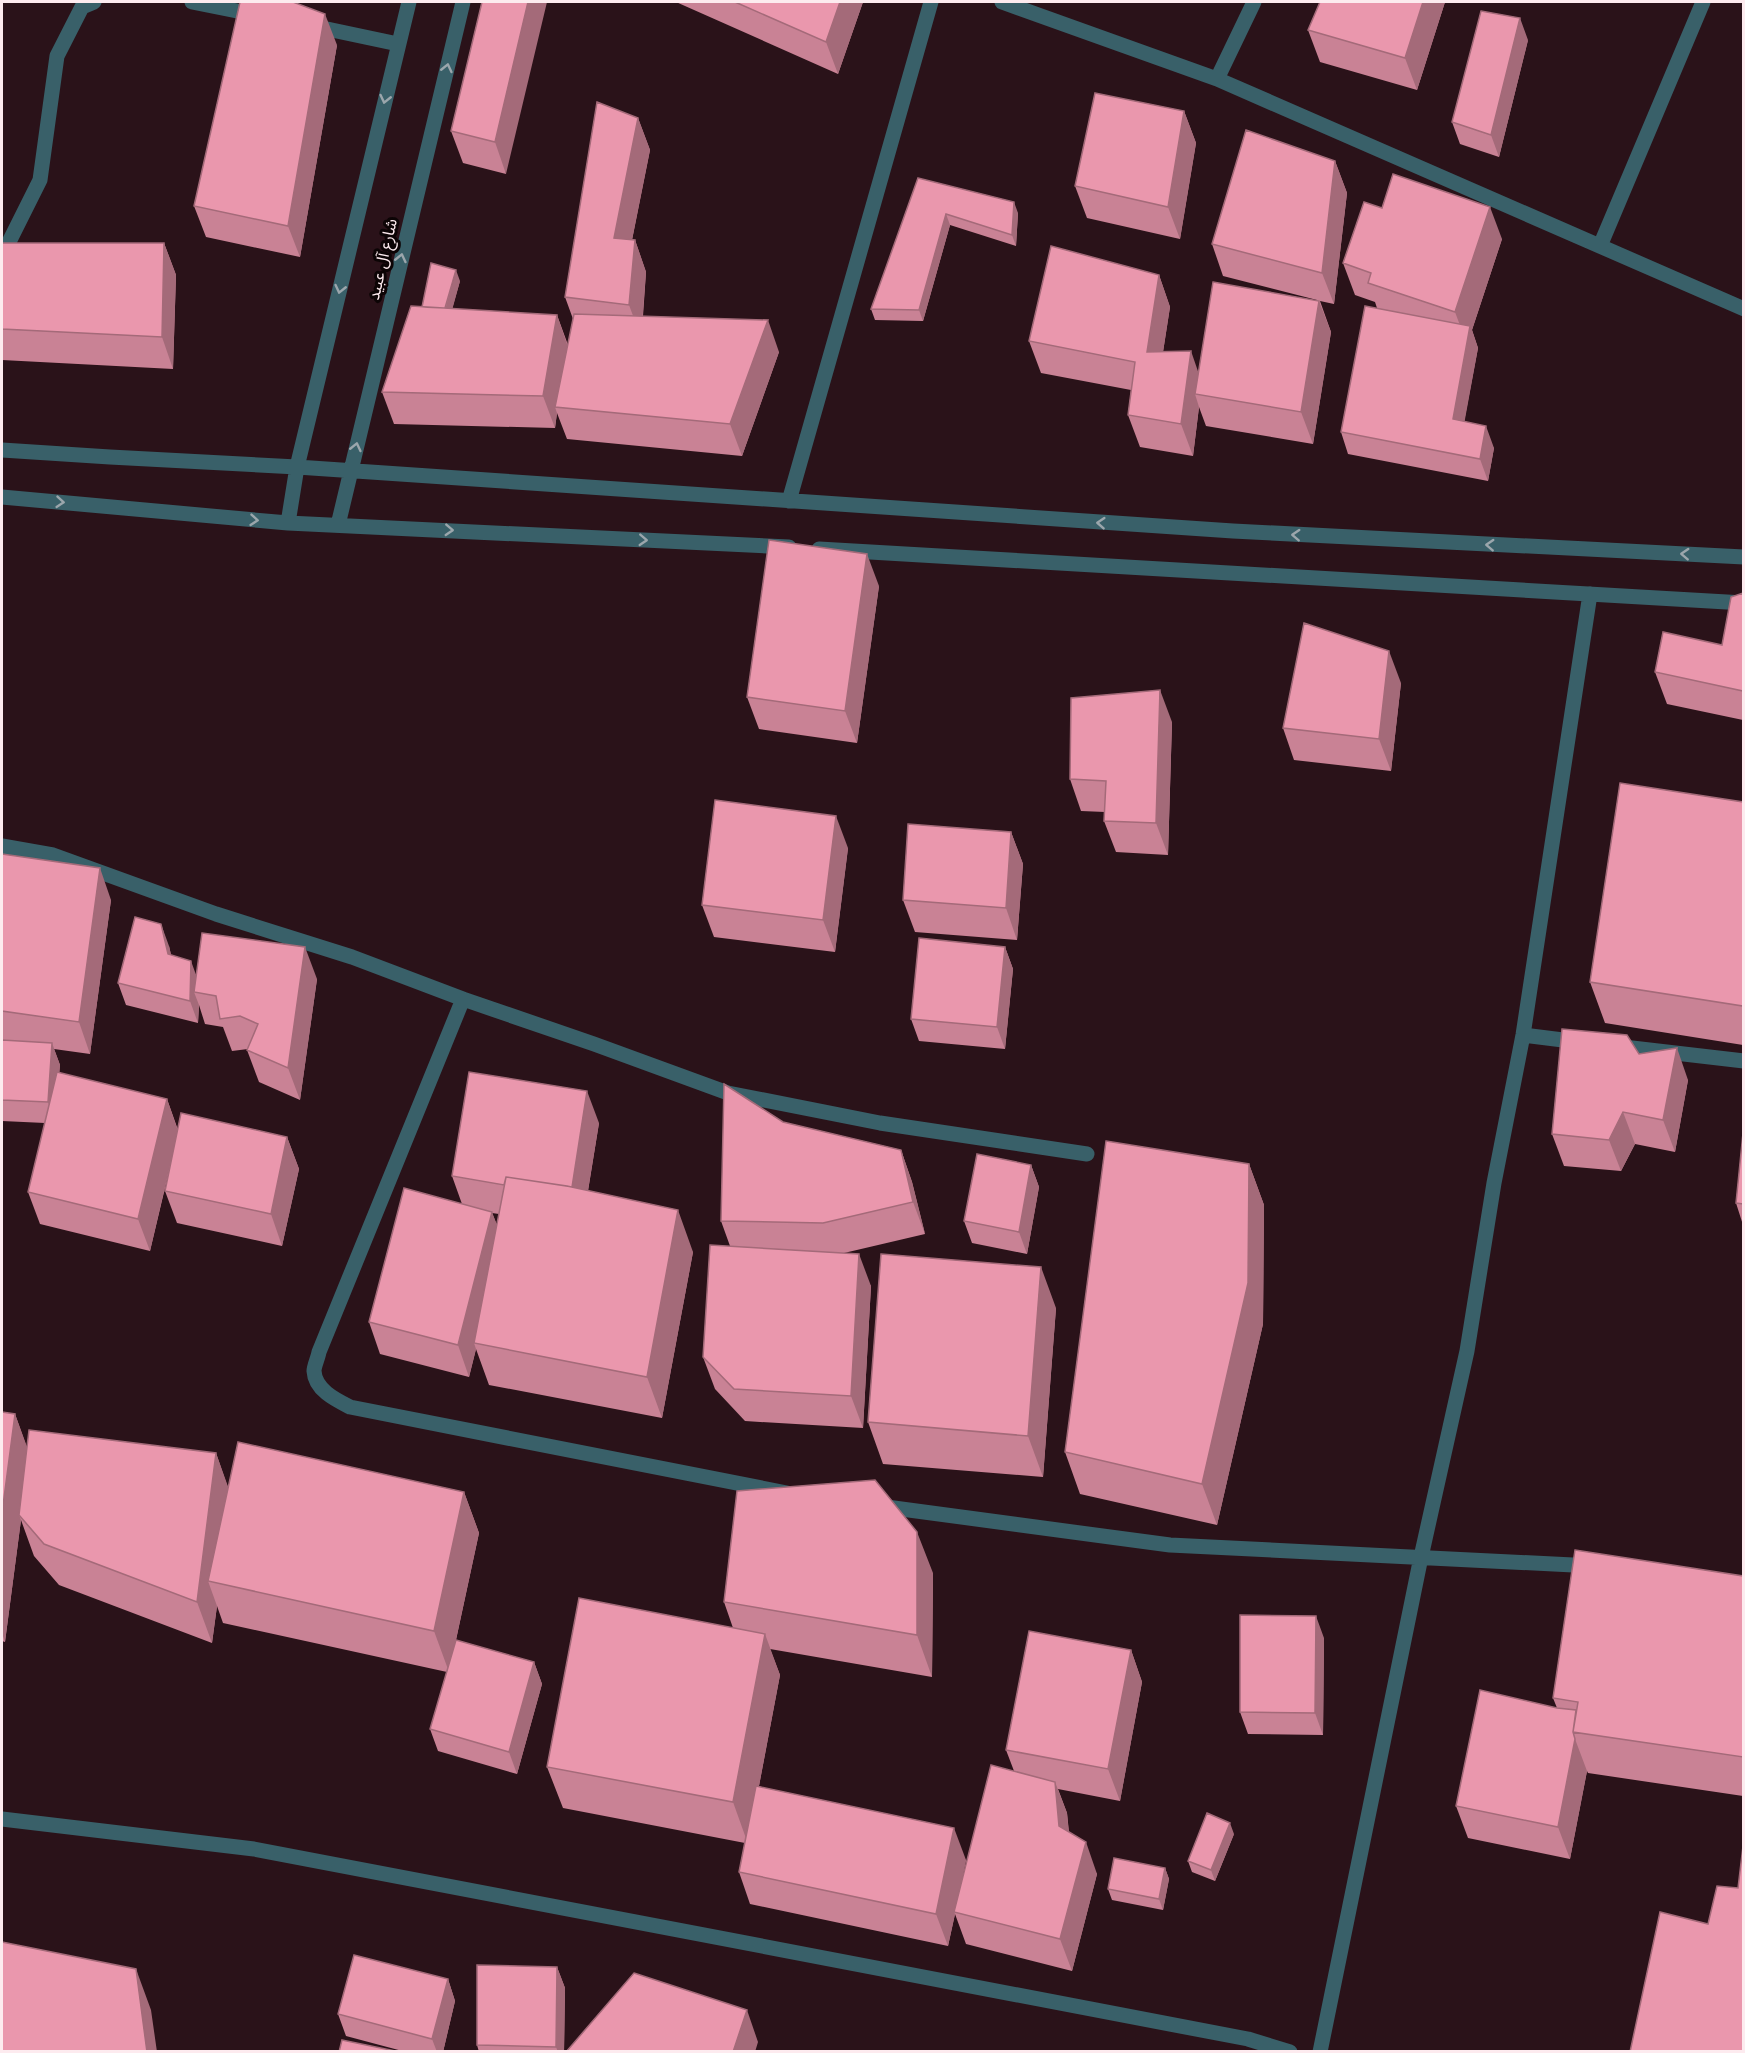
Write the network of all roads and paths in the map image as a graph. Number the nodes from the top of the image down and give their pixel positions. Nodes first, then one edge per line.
1 (192, 2) edge
2 (409, 2) edge
3 (463, 2) edge
4 (931, 2) edge
5 (1002, 2) edge
6 (1254, 2) edge
7 (1703, 2) edge
8 (85, 3) edge
9 (273, 18) edge
10 (294, 22) edge
11 (398, 44) junction
12 (1217, 79) junction
13 (1600, 246) junction
14 (2, 248) edge
15 (1743, 309) edge
16 (2, 450) edge
17 (297, 467) junction
18 (350, 471) junction
19 (2, 497) edge
20 (789, 501) junction
21 (288, 523) junction
22 (339, 525) junction
23 (1743, 557) edge
24 (1590, 594) junction
25 (1743, 603) edge
26 (2, 846) edge
27 (463, 999) junction
28 (1523, 1035) junction
29 (1743, 1061) edge
30 (1087, 1155) dead end
31 (802, 1496) edge
32 (861, 1504) edge
33 (1421, 1557) junction
34 (1607, 1566) edge
35 (2, 1820) edge
36 (1290, 2052) edge
37 (1320, 2052) edge

1 - 9 street
2 - 11 street, شارع آل عبيد
18 -> 3 street, شارع آل عبيد
4 - 20 street
5 - 12 street
6 - 12 street
7 - 13 street
8 - 14 street
10 - 11 street
11 -> 17 street, شارع آل عبيد
12 - 13 street
13 - 15 street
16 - 17 street
17 - 18 street
17 - 21 street, شارع آل عبيد
18 - 20 street
18 - 22 street, شارع آل عبيد
19 -> 21 street
23 -> 20 street
21 - 22 street
22 -> 24 street
24 - 25 street
24 - 28 street
26 - 27 street
27 - 30 street
27 - 31 street
28 - 29 street
28 - 33 street
32 - 33 street
33 - 34 street
33 - 37 street
35 - 36 street

